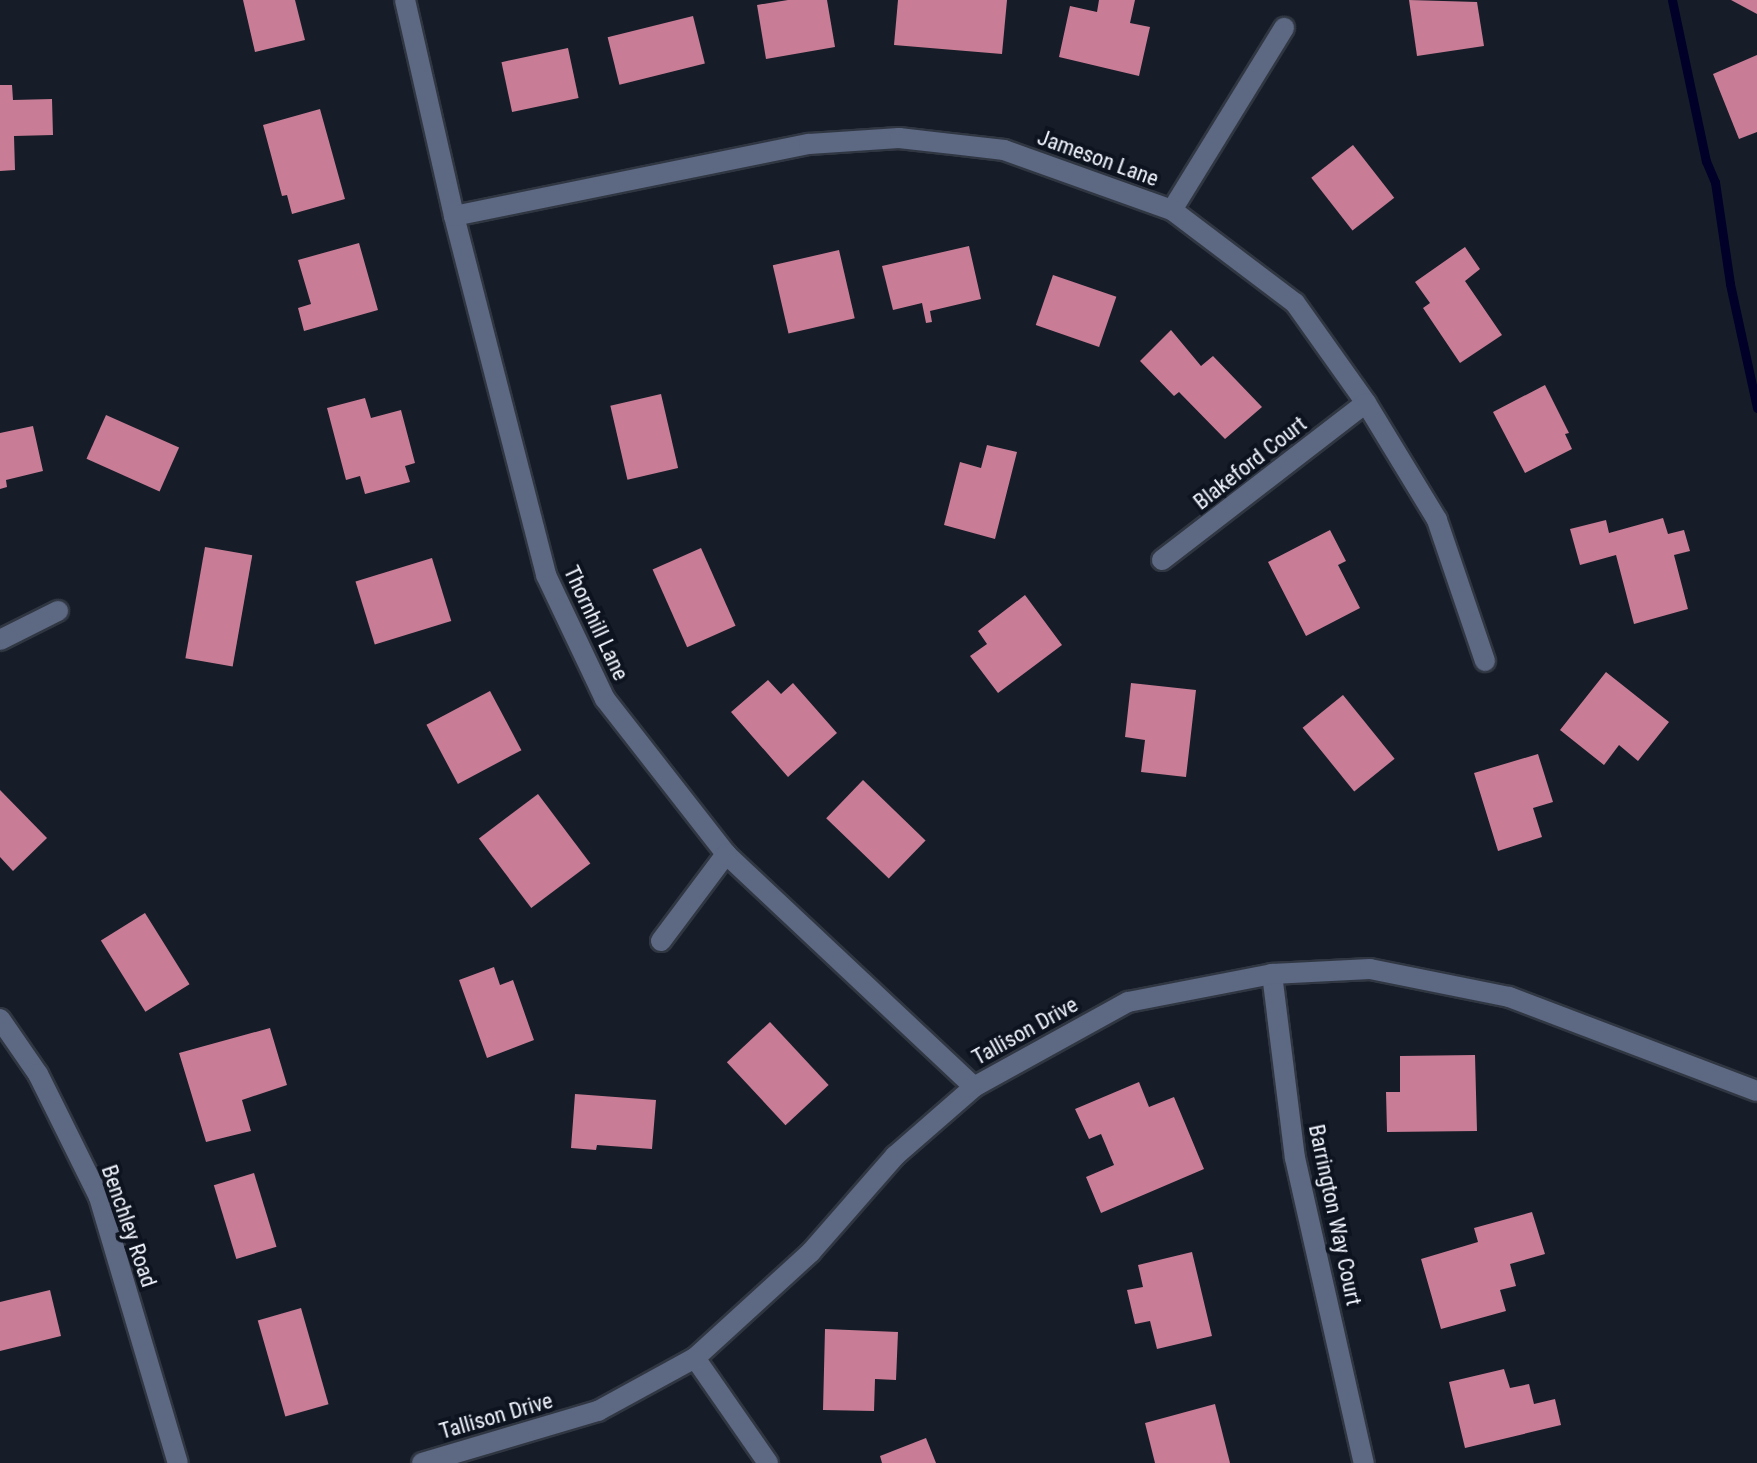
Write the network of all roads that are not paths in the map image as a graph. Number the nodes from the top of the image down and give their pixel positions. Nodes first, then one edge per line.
1 (405, 0) edge
2 (1284, 28) dead end
3 (1172, 210) junction
4 (454, 216) junction
5 (1366, 403) junction
6 (1162, 560) dead end
7 (58, 611) dead end
8 (0, 640) edge
9 (1485, 661) dead end
10 (726, 854) junction
11 (661, 941) dead end
12 (1272, 974) junction
13 (0, 1019) edge
14 (974, 1087) junction
15 (1757, 1091) edge
16 (695, 1358) junction
17 (178, 1463) edge
18 (422, 1463) edge
19 (768, 1463) edge
20 (1364, 1463) edge

1 - 4 street, Thornhill Lane
2 - 3 street
3 - 4 street, Jameson Lane
3 - 5 street, Jameson Lane
4 - 10 street, Thornhill Lane
5 - 6 street, Blakeford Court
5 - 9 street, Jameson Lane
7 - 8 street
10 - 11 street
10 - 14 street, Thornhill Lane
12 - 14 street, Tallison Drive
12 - 15 street, Tallison Drive
12 - 20 street, Barrington Way Court
13 - 17 street, Benchley Road
14 - 16 street, Tallison Drive
16 - 18 street, Tallison Drive
16 - 19 street

